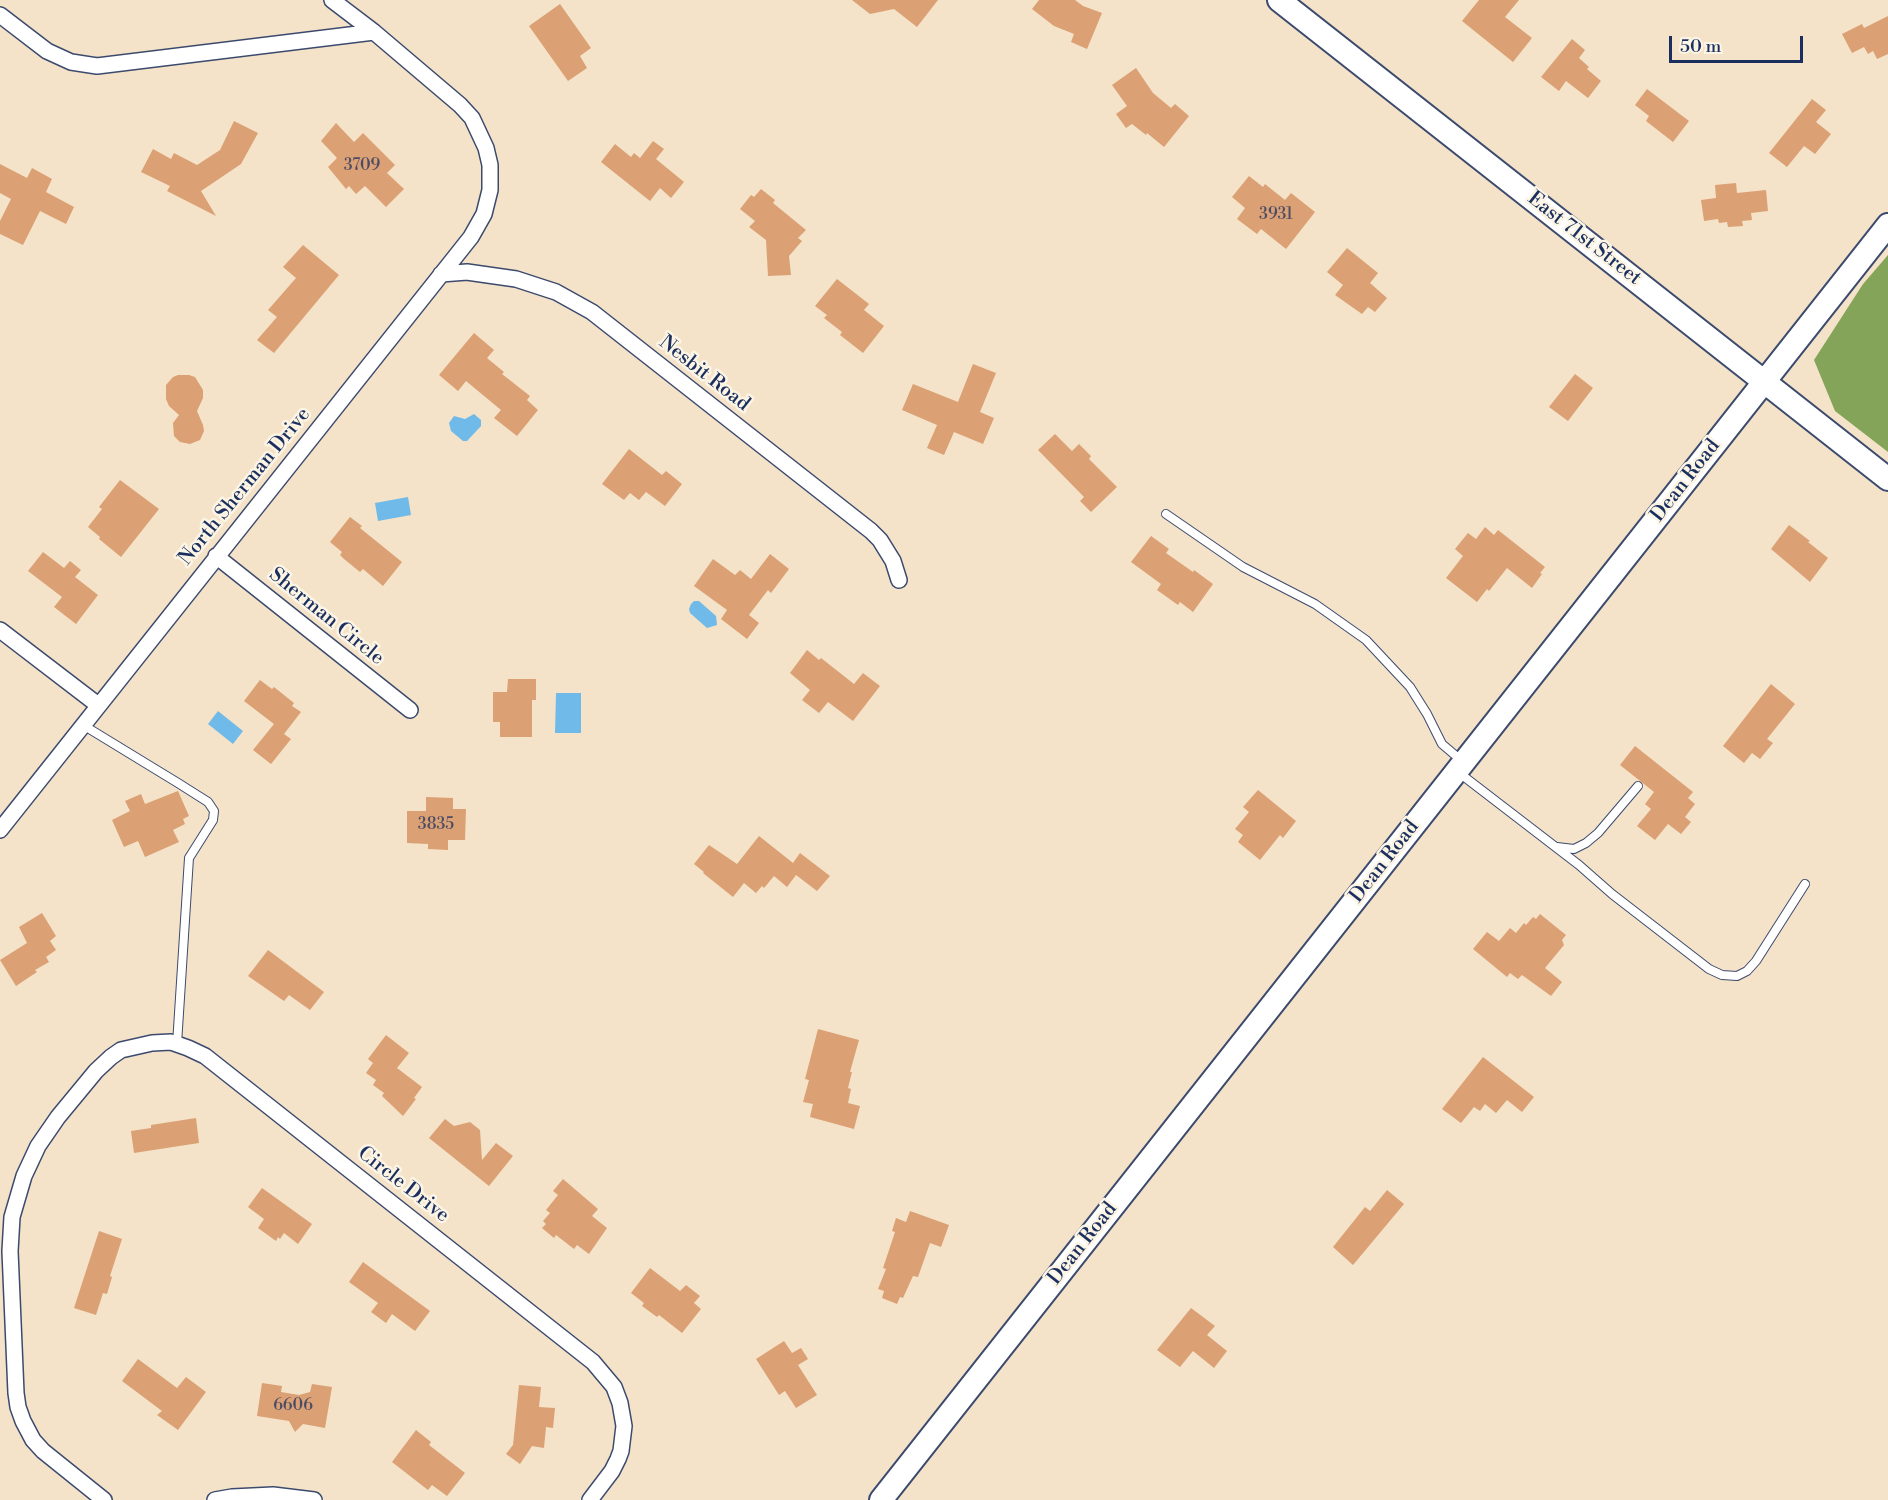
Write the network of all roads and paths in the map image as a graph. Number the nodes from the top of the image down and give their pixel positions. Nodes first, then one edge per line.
1 (332, 0) edge
2 (1279, 0) edge
3 (0, 15) edge
4 (374, 32) junction
5 (1888, 225) edge
6 (441, 274) junction
7 (1765, 381) junction
8 (1888, 479) edge
9 (1166, 514) dead end
10 (216, 556) junction
11 (899, 579) dead end
12 (0, 630) edge
13 (98, 705) junction
14 (410, 710) dead end
15 (83, 725) junction
16 (1460, 766) junction
17 (1638, 786) dead end
18 (0, 830) edge
19 (1555, 846) junction
20 (1804, 884) dead end
21 (177, 1044) junction
22 (104, 1500) edge
23 (215, 1500) edge
24 (314, 1500) edge
25 (590, 1500) edge
26 (881, 1500) edge

1 - 4 street, North Sherman Drive
2 - 7 street, East 71st Street
3 - 4 street
4 - 6 street, North Sherman Drive
5 - 7 street, Dean Road
6 - 10 street, North Sherman Drive
6 - 11 street, Nesbit Road
7 - 8 street, East 71st Street
7 - 16 street, Dean Road
9 - 16 lane
10 - 13 street, North Sherman Drive
10 - 14 street, Sherman Circle
12 - 13 street
13 - 15 street, North Sherman Drive
15 - 18 street, North Sherman Drive
15 - 21 lane
16 - 19 lane
16 - 26 street, Dean Road
17 - 19 lane
19 - 20 lane
21 - 22 street, Circle Drive
21 - 25 street, Circle Drive
23 - 24 street

